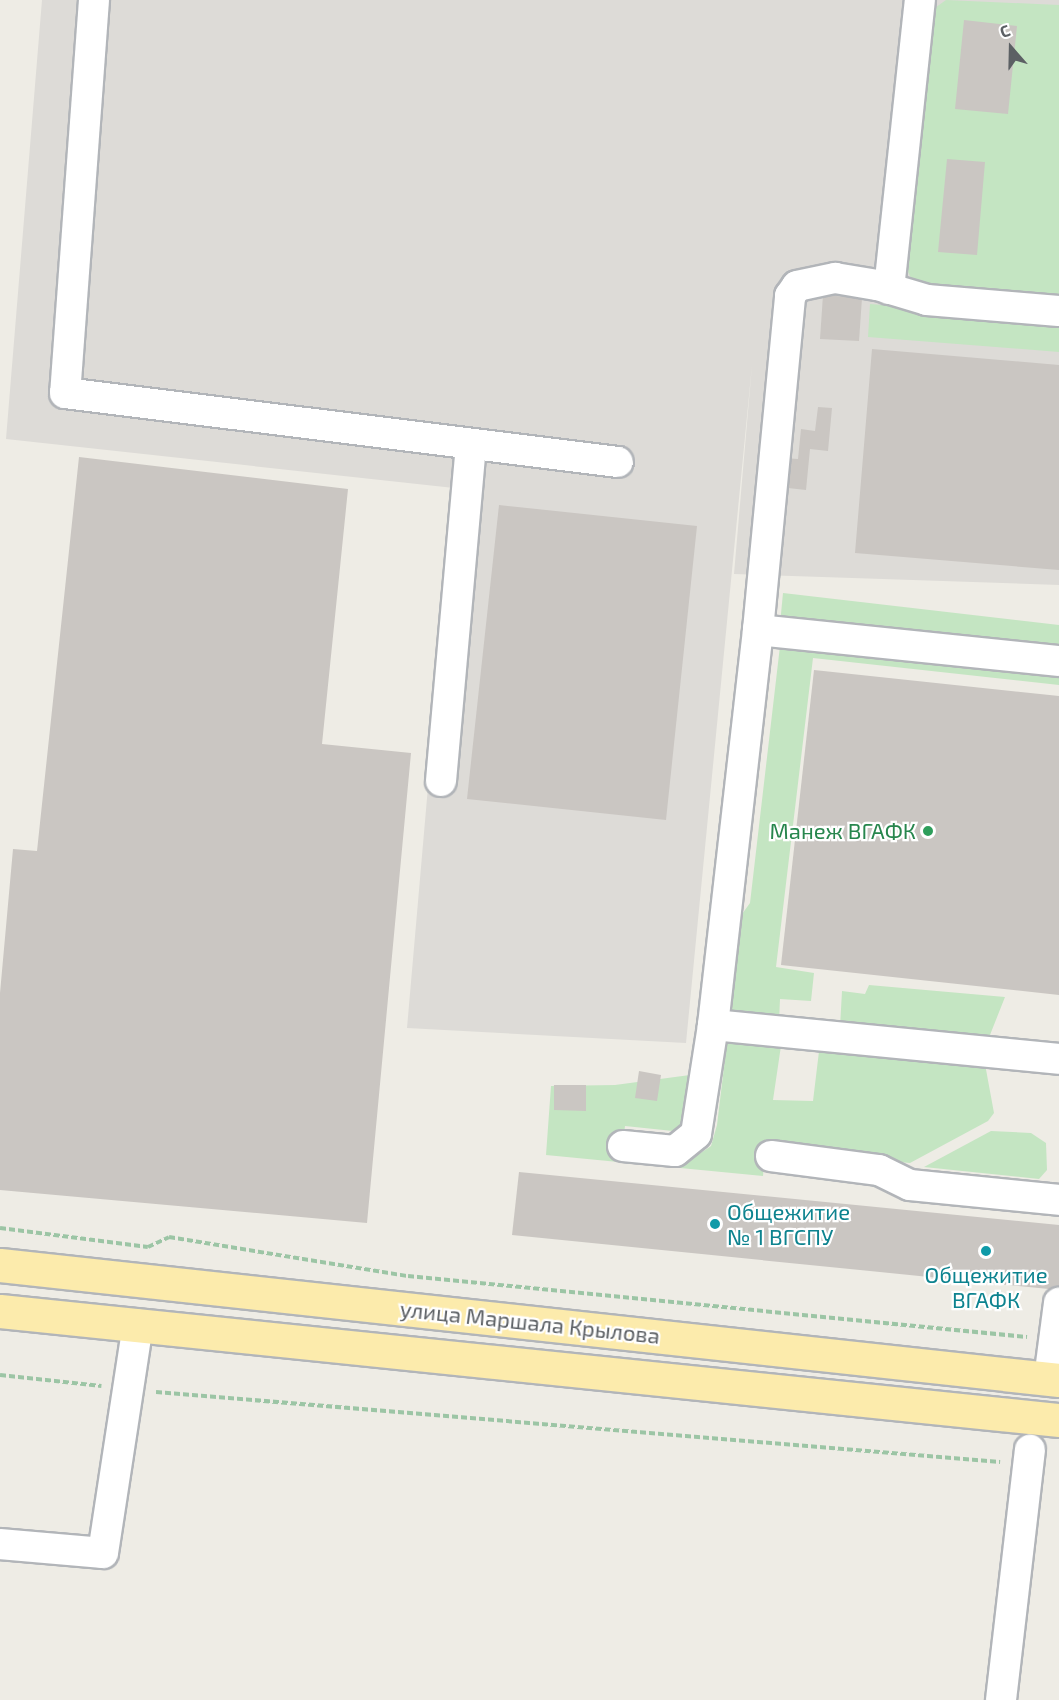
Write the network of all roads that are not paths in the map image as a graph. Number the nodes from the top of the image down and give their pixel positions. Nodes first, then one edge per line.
1 (94, 0) edge
2 (920, 0) edge
3 (889, 288) junction
4 (1059, 311) edge
5 (471, 444) junction
6 (618, 462) dead end
7 (758, 630) junction
8 (1059, 661) edge
9 (441, 780) dead end
10 (713, 1025) junction
11 (1059, 1059) edge
12 (623, 1146) dead end
13 (771, 1156) dead end
14 (1059, 1200) edge
15 (0, 1265) edge
16 (1059, 1303) edge
17 (0, 1311) edge
18 (138, 1325) junction
19 (1054, 1380) edge
20 (1059, 1420) edge
21 (1029, 1457) road end
22 (0, 1544) edge
23 (1001, 1700) edge

1 - 5 lane
2 - 3 lane
3 - 4 lane
3 - 7 lane
5 - 6 lane
5 - 9 lane
7 - 8 lane
7 - 10 lane
10 - 11 lane
10 - 12 lane
13 - 14 lane
15 - 19 main road, улица Маршала Крылова
16 - 19 lane
17 - 18 main road, улица Маршала Крылова
18 - 20 main road, улица Маршала Крылова
18 - 22 lane
21 - 23 lane

